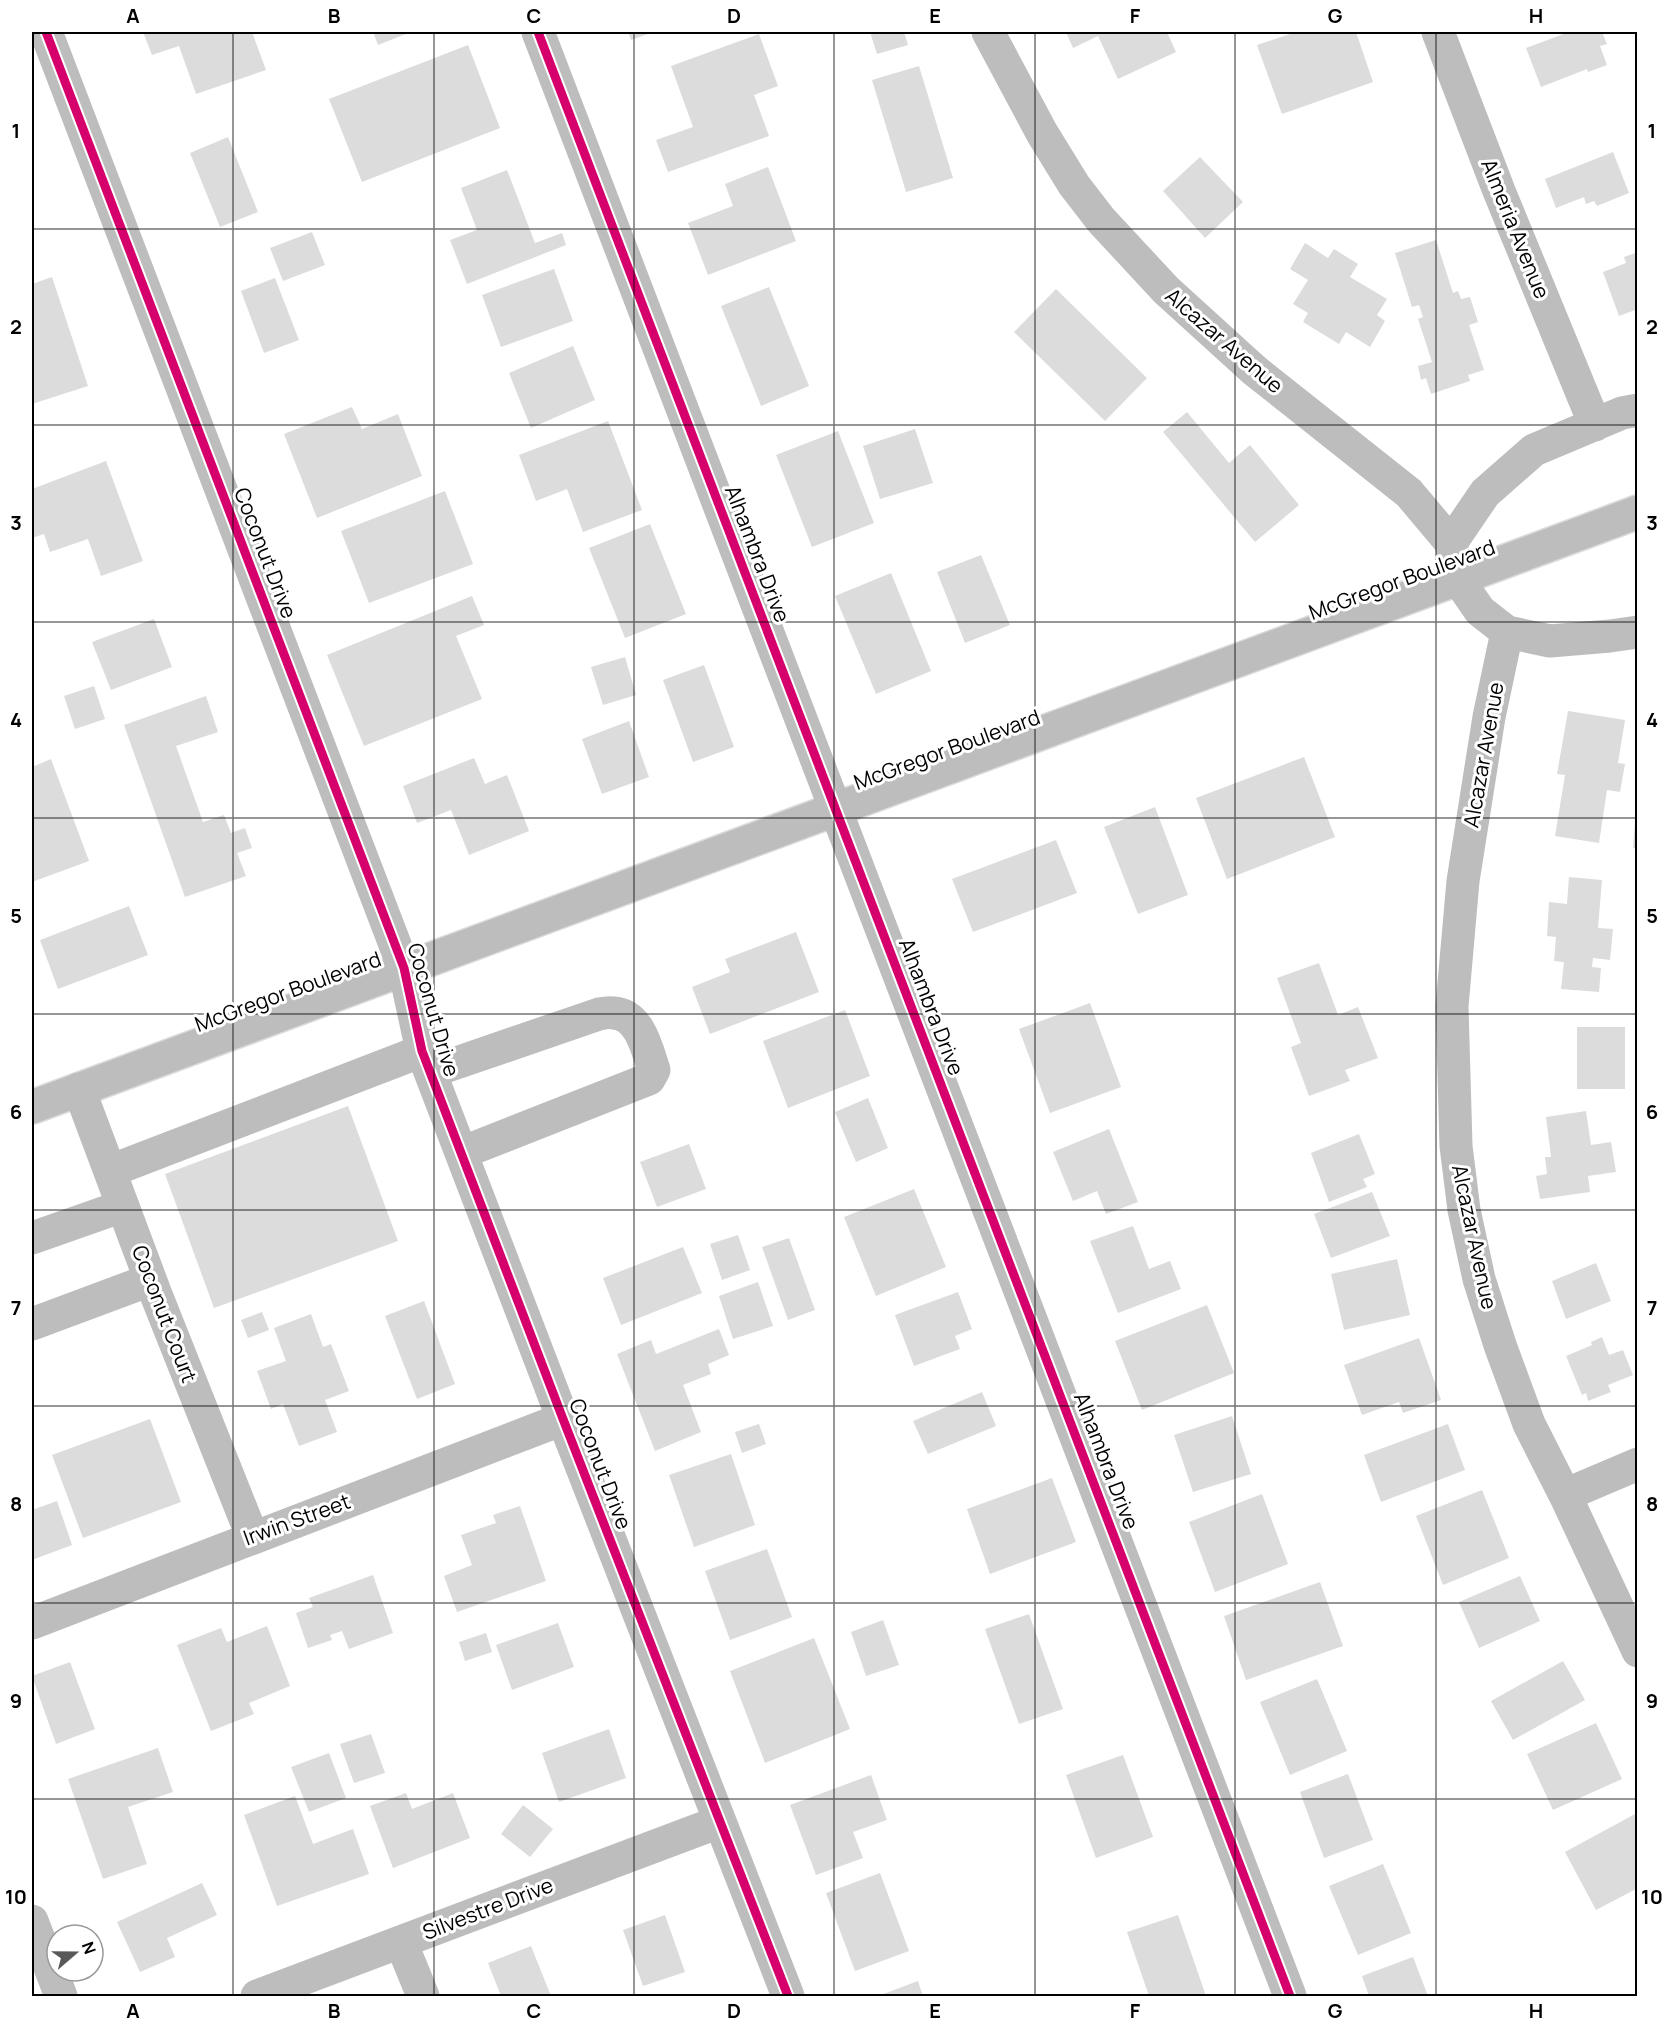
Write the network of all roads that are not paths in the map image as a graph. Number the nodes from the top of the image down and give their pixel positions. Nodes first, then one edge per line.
1 (46, 32) edge
2 (538, 32) edge
3 (988, 32) edge
4 (1438, 32) edge
5 (1638, 410) edge
6 (1595, 425) junction
7 (1638, 512) edge
8 (1451, 543) junction
9 (1458, 579) junction
10 (1507, 632) junction
11 (1638, 632) edge
12 (835, 810) junction
13 (405, 968) junction
14 (426, 1061) junction
15 (79, 1089) junction
16 (32, 1107) edge
17 (461, 1153) junction
18 (110, 1171) junction
19 (123, 1206) junction
20 (32, 1238) edge
21 (150, 1280) junction
22 (32, 1324) edge
23 (562, 1419) junction
24 (1638, 1464) edge
25 (1565, 1495) junction
26 (252, 1536) junction
27 (32, 1623) edge
28 (1638, 1650) edge
29 (719, 1822) junction
30 (32, 1921) edge
31 (401, 1941) junction
32 (61, 1996) edge
33 (257, 1996) edge
34 (423, 1996) edge
35 (788, 1996) edge
36 (1290, 1996) edge

1 - 13 street, Coconut Drive
2 - 12 street, Alhambra Drive
3 - 8 street, Alcazar Avenue
4 - 6 street, Almeria Avenue
5 - 6 street
6 - 8 street
7 - 9 street, McGregor Boulevard
8 - 9 street, Alcazar Avenue
9 - 10 street, Alcazar Avenue
9 - 12 street, McGregor Boulevard
10 - 11 street
10 - 25 street, Alcazar Avenue
12 - 13 street, McGregor Boulevard
12 - 36 street, Alhambra Drive
13 - 14 street, Coconut Drive
13 - 15 street, McGregor Boulevard
14 - 17 street, Coconut Drive
14 - 17 street
14 - 18 street
15 - 16 street, McGregor Boulevard
15 - 18 street, Coconut Court
17 - 23 street, Coconut Drive
18 - 19 street, Coconut Court
19 - 20 street
19 - 21 street, Coconut Court
21 - 22 street
21 - 26 street, Coconut Court
23 - 26 street, Irwin Street
23 - 29 street, Coconut Drive
24 - 25 street
25 - 28 street, Alcazar Avenue
26 - 27 street, Irwin Street
29 - 31 street, Silvestre Drive
29 - 35 street, Coconut Drive
30 - 32 street
31 - 33 street, Silvestre Drive
31 - 34 street

